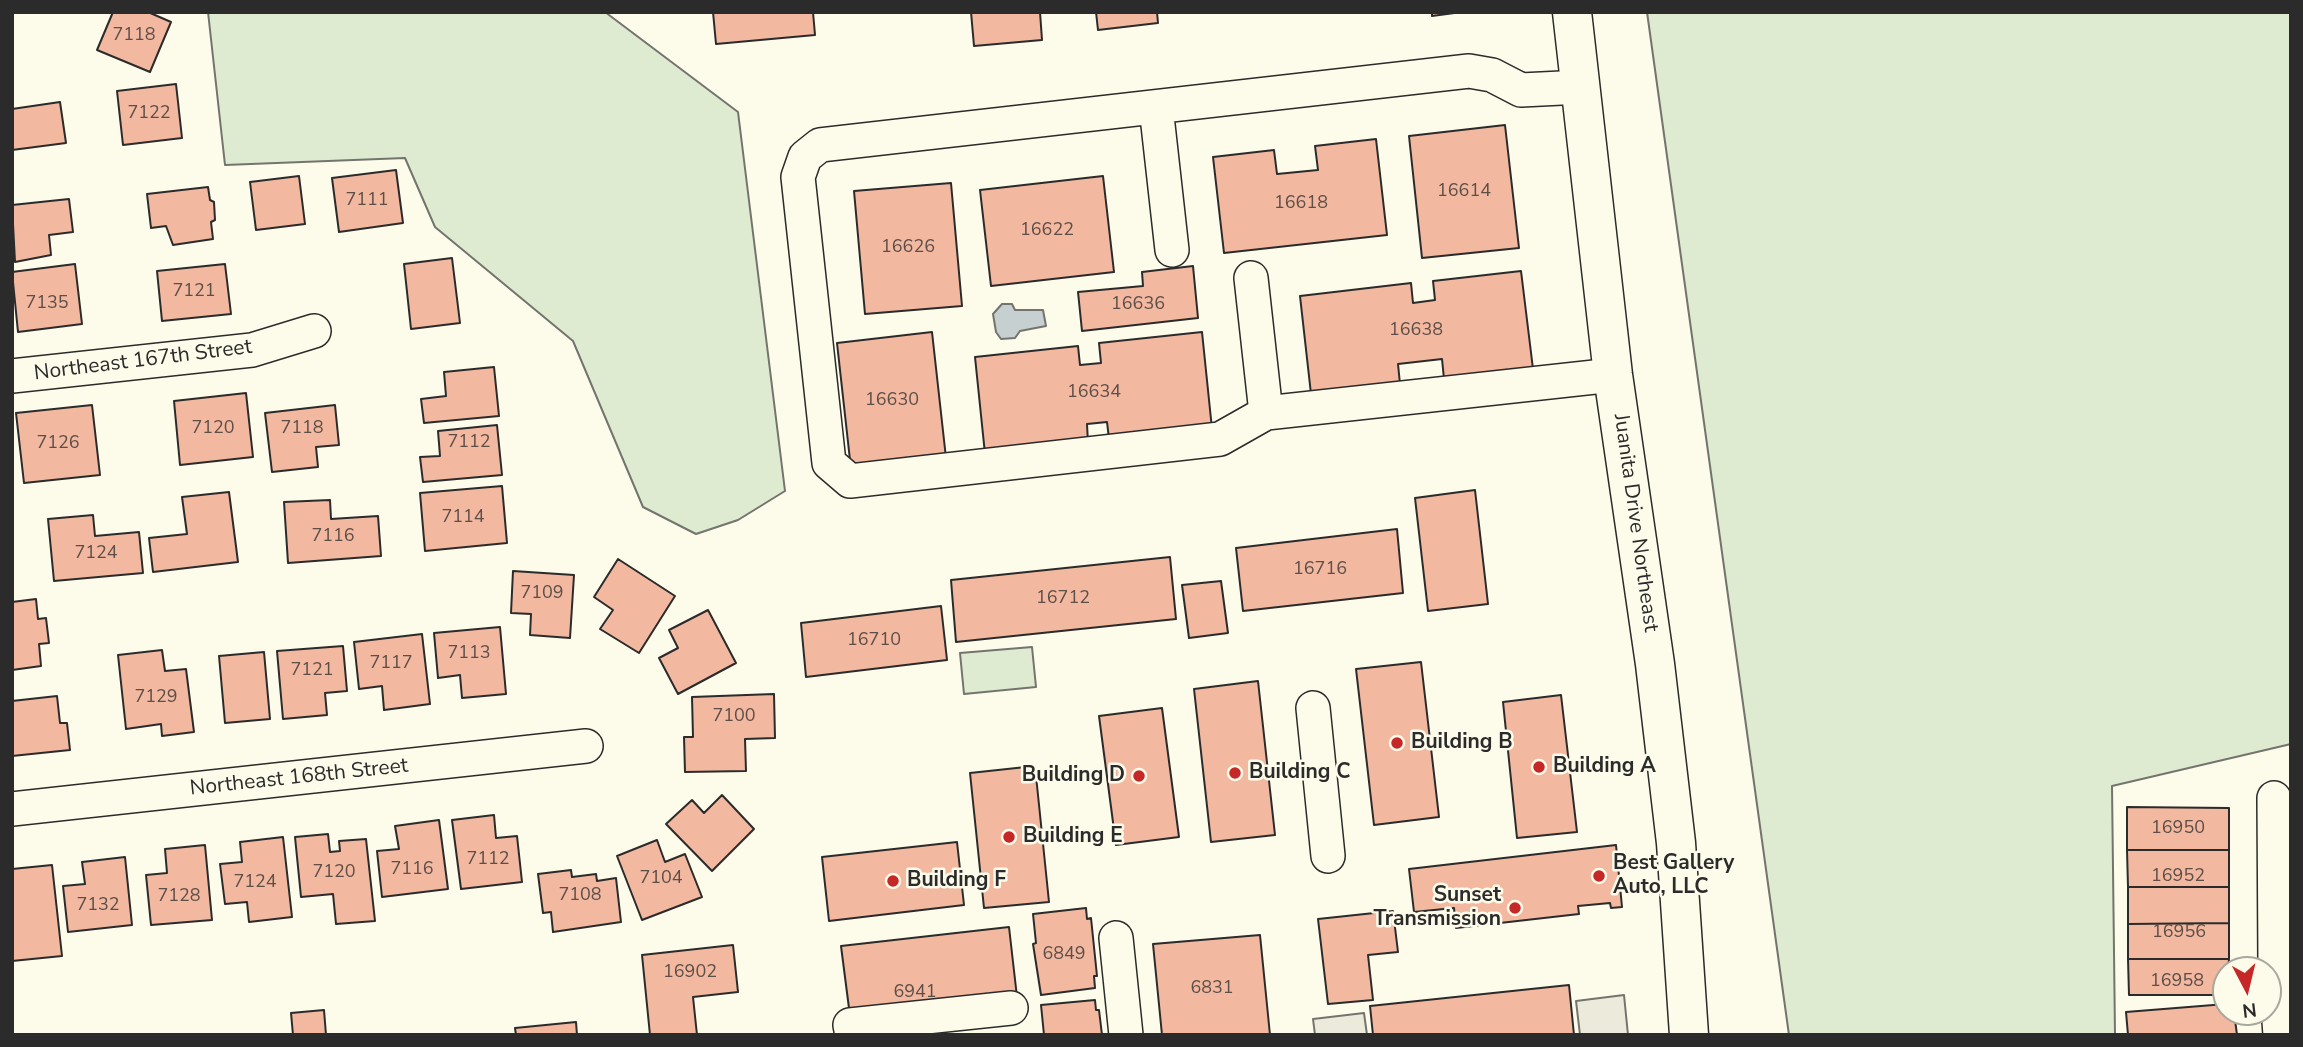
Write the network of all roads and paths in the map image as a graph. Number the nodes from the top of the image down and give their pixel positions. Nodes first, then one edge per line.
1 (1572, 12) edge
2 (1582, 87) junction
3 (1156, 107) junction
4 (1172, 250) dead end
5 (1251, 278) dead end
6 (314, 331) dead end
7 (1613, 375) junction
8 (12, 376) edge
9 (1266, 413) junction
10 (1313, 708) dead end
11 (586, 746) dead end
12 (2274, 798) dead end
13 (12, 809) edge
14 (1328, 856) dead end
15 (2283, 931) edge
16 (1116, 938) dead end
17 (1011, 1009) dead end
18 (851, 1030) edge
19 (1126, 1035) edge
20 (1689, 1035) edge
21 (2280, 1035) edge

1 - 2 main road, Juanita Drive Northeast
2 - 3 street
2 - 7 main road, Juanita Drive Northeast
3 - 4 street
3 - 9 street
5 - 9 street
6 - 8 street, Northeast 167th Street
7 - 9 street
7 - 20 main road, Juanita Drive Northeast
10 - 14 street
11 - 13 street, Northeast 168th Street
12 - 15 street
15 - 21 street
16 - 19 street
17 - 18 street

